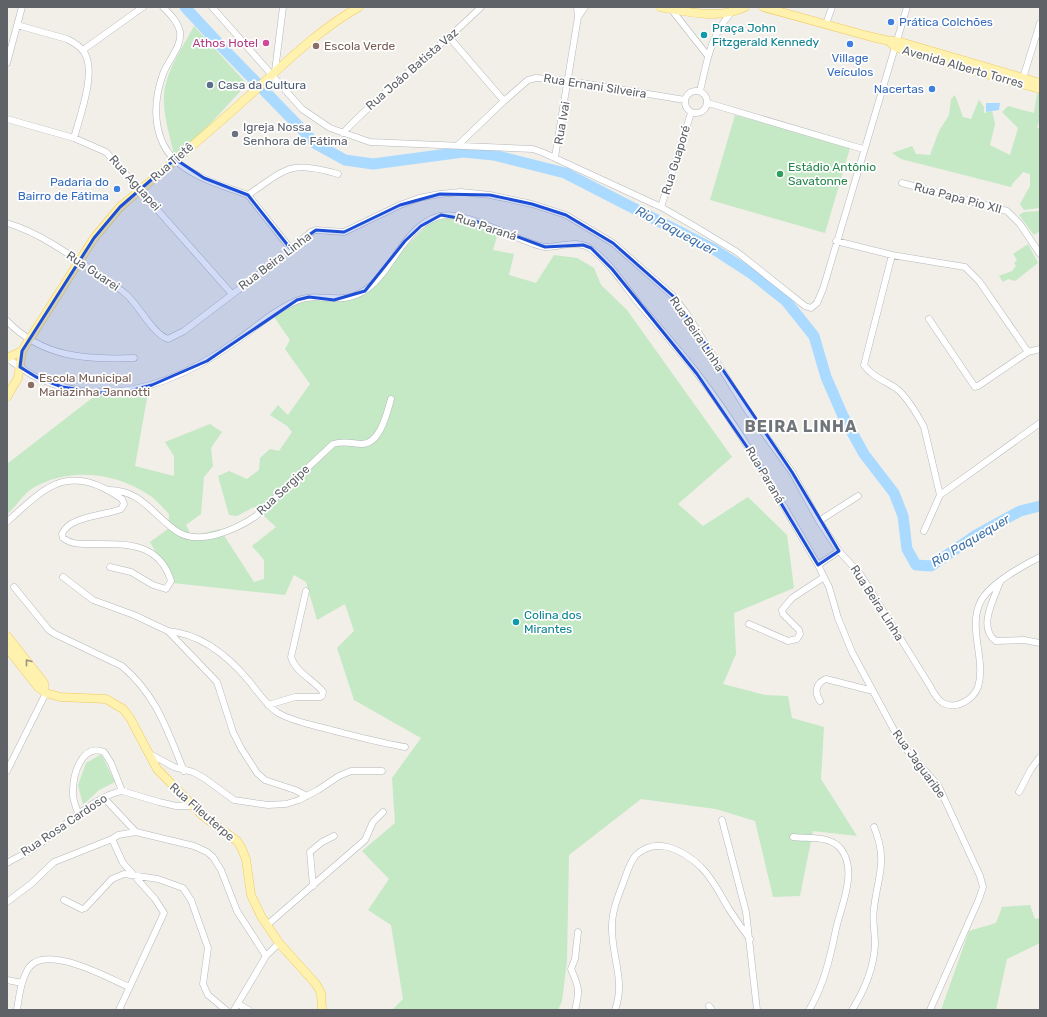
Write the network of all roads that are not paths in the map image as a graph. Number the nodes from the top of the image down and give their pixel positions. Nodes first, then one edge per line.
1 (22, 7) edge
2 (143, 7) edge
3 (163, 7) edge
4 (212, 7) edge
5 (283, 7) edge
6 (359, 7) edge
7 (481, 7) edge
8 (577, 7) edge
9 (586, 7) edge
10 (660, 7) edge
11 (745, 7) edge
12 (763, 7) edge
13 (832, 7) edge
14 (907, 7) edge
15 (672, 8) edge
16 (731, 13) junction
17 (578, 17) junction
18 (1040, 23) edge
19 (826, 24) junction
20 (17, 25) junction
21 (450, 37) junction
22 (1037, 41) edge
23 (894, 43) junction
24 (83, 50) junction
25 (708, 56) junction
26 (7, 63) edge
27 (270, 76) junction
28 (1023, 78) junction
29 (569, 81) junction
30 (1040, 82) edge
31 (1040, 89) edge
32 (700, 91) junction
33 (685, 100) junction
34 (504, 101) junction
35 (708, 103) junction
36 (691, 113) junction
37 (7, 119) edge
38 (343, 133) junction
39 (74, 138) junction
40 (458, 145) junction
41 (863, 149) junction
42 (555, 157) junction
43 (175, 159) junction
44 (338, 174) dead end
45 (902, 183) dead end
46 (141, 190) junction
47 (248, 195) junction
48 (661, 207) junction
49 (7, 223) edge
50 (836, 241) junction
51 (290, 248) junction
52 (1040, 254) edge
53 (892, 255) junction
54 (79, 261) junction
55 (232, 294) junction
56 (929, 319) dead end
57 (7, 321) edge
58 (164, 338) joint
59 (29, 341) junction
60 (1040, 349) edge
61 (22, 352) junction
62 (1028, 352) junction
63 (7, 358) edge
64 (134, 358) dead end
65 (20, 367) junction
66 (7, 397) edge
67 (391, 399) dead end
68 (1040, 422) edge
69 (109, 490) junction
70 (940, 495) junction
71 (858, 496) dead end
72 (819, 521) junction
73 (7, 522) edge
74 (924, 531) dead end
75 (839, 551) junction
76 (1040, 557) edge
77 (818, 565) junction
78 (110, 567) dead end
79 (63, 576) dead end
80 (824, 577) junction
81 (1001, 582) junction
82 (14, 586) dead end
83 (306, 591) dead end
84 (749, 624) dead end
85 (168, 631) junction
86 (7, 636) edge
87 (1040, 643) edge
88 (9, 647) edge
89 (873, 691) junction
90 (45, 692) junction
91 (820, 701) dead end
92 (268, 705) junction
93 (405, 747) dead end
94 (148, 753) junction
95 (1040, 757) edge
96 (7, 771) edge
97 (184, 771) junction
98 (382, 771) dead end
99 (122, 791) junction
100 (1019, 792) dead end
101 (307, 796) junction
102 (104, 798) junction
103 (193, 806) junction
104 (383, 812) dead end
105 (78, 815) junction
106 (722, 820) dead end
107 (874, 827) dead end
108 (136, 832) junction
109 (334, 836) dead end
110 (793, 837) dead end
111 (112, 839) junction
112 (7, 863) edge
113 (133, 875) junction
114 (313, 886) junction
115 (64, 900) dead end
116 (7, 902) edge
117 (267, 925) junction
118 (578, 932) dead end
119 (750, 939) junction
120 (279, 943) junction
121 (266, 956) junction
122 (7, 980) edge
123 (22, 983) junction
124 (129, 987) junction
125 (238, 1004) junction
126 (17, 1010) edge
127 (119, 1010) edge
128 (226, 1010) edge
129 (234, 1010) edge
130 (249, 1010) edge
131 (322, 1010) edge
132 (575, 1010) edge
133 (615, 1010) edge
134 (757, 1010) edge
135 (809, 1010) edge
136 (852, 1010) edge
137 (930, 1010) edge

1 - 20 street
2 - 24 street
3 - 43 street
4 - 27 street
5 - 27 street
6 - 27 main road, Rua Tietê
7 - 21 street, Rua João Batista Vaz
8 - 17 street, Rua Ivai
9 - 17 street
10 - 15 main road
11 - 16 main road
12 - 19 main road, Avenida Alberto Torres
13 - 19 street
14 - 23 street
15 - 16 main road
15 - 25 street
16 - 25 street
17 - 29 street, Rua Ivai
18 - 22 street
19 - 23 main road, Avenida Alberto Torres
20 - 24 street
20 - 26 street
21 - 34 street
21 - 38 street, Rua João Batista Vaz
22 - 28 street
23 - 28 main road, Avenida Alberto Torres
23 - 31 main road, Avenida Alberto Torres
23 - 41 street
24 - 39 street
25 - 32 street
27 - 38 street
27 - 43 main road, Rua Tietê
28 - 30 main road, Avenida Alberto Torres
29 - 33 street, Rua Ernani Silveira
29 - 34 street, Rua Ernani Silveira
29 - 42 street, Rua Ivai
32 - 33 street
32 - 35 street
33 - 36 street
34 - 40 street, Rua Ernani Silveira
35 - 36 street
35 - 41 street
36 - 48 street, Rua Guaporé
37 - 39 street, Rua Aguapei
38 - 40 street
39 - 46 street, Rua Aguapei
40 - 42 street
41 - 50 street
42 - 48 street
43 - 46 main road, Rua Tietê
43 - 47 street
44 - 47 street
45 - 52 street, Rua Papa Pio XII
46 - 54 main road, Rua Tietê
46 - 55 street, Rua Aguapei
47 - 51 street
48 - 50 street
49 - 54 street, Rua Guarei
50 - 53 street
51 - 55 street, Rua Beira Linha
51 - 72 street, Rua Beira Linha
53 - 62 street
53 - 70 street
54 - 58 street, Rua Guarei
54 - 59 main road, Rua Tietê
55 - 58 street, Rua Beira Linha
56 - 62 street
57 - 59 street
59 - 61 main road, Rua Tietê
59 - 64 street
60 - 62 street
61 - 63 main road
61 - 65 main road, Rua Tietê
63 - 65 street, Rua Paraná
65 - 66 main road, Rua Tietê
65 - 77 street, Rua Paraná
67 - 69 street, Rua Sergipe
68 - 70 street
69 - 73 street, Rua Sergipe
69 - 78 street
70 - 74 street
71 - 72 street
72 - 75 street, Rua Beira Linha
75 - 77 street
75 - 81 street, Rua Beira Linha
76 - 81 street
77 - 80 street, Rua Jaguaribe
79 - 85 street
80 - 84 street
80 - 89 street, Rua Jaguaribe
81 - 87 street
82 - 97 street
83 - 92 street
85 - 92 street
85 - 101 street
86 - 88 main road
88 - 90 main road
89 - 91 street
89 - 137 street, Rua Jaguaribe
90 - 94 main road, Rua Fileuterpe
90 - 96 street
92 - 93 street
94 - 97 street
94 - 103 main road, Rua Fileuterpe
95 - 100 street
97 - 101 street
98 - 101 street
99 - 102 street, Rua Rosa Cardoso
99 - 103 street, Rua Rosa Cardoso
99 - 105 street
102 - 105 street, Rua Rosa Cardoso
102 - 108 street
103 - 117 main road, Rua Fileuterpe
104 - 114 street
105 - 112 street, Rua Rosa Cardoso
106 - 119 street
107 - 136 street
108 - 111 street
108 - 121 street
109 - 114 street
110 - 135 street
111 - 113 street
111 - 116 street
113 - 115 street
113 - 124 street
113 - 128 street
114 - 117 street
117 - 120 main road, Rua Fileuterpe
118 - 132 street
119 - 133 street
119 - 134 street
120 - 121 street
120 - 131 main road, Rua Fileuterpe
121 - 125 street
122 - 123 street
123 - 124 street
123 - 126 street
124 - 127 street
125 - 129 street
125 - 130 street

